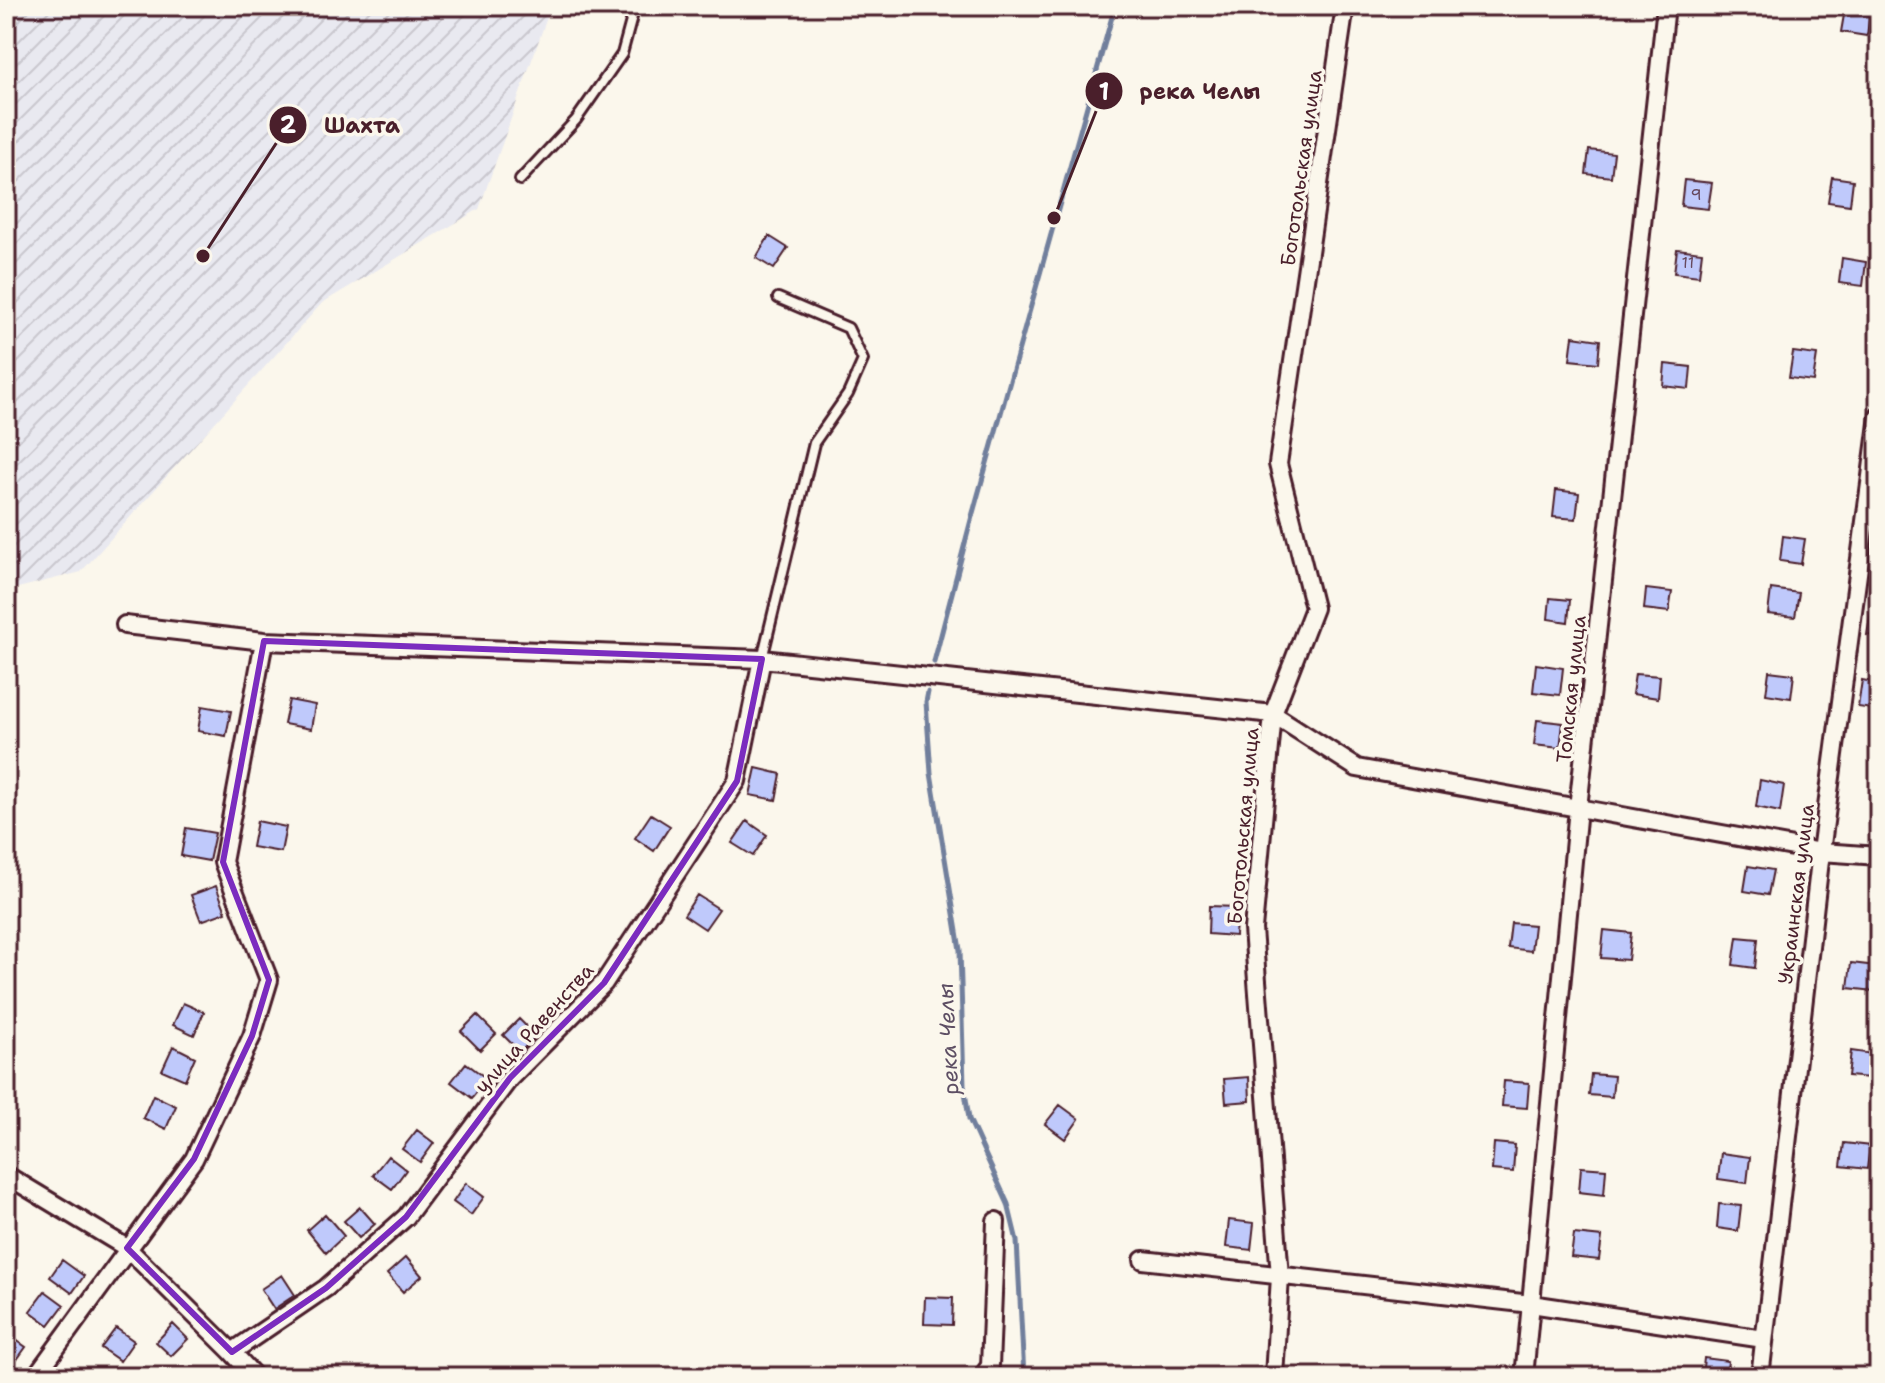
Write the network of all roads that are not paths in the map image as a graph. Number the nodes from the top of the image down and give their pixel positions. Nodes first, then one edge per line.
1 (635, 6) edge
2 (1345, 6) edge
3 (1666, 6) edge
4 (520, 180) dead end
5 (778, 298) dead end
6 (1879, 416) edge
7 (125, 625) dead end
8 (264, 641) junction
9 (762, 659) junction
10 (1273, 714) junction
11 (1578, 808) junction
12 (1821, 852) junction
13 (1879, 856) edge
14 (6, 1175) edge
15 (996, 1221) dead end
16 (127, 1248) junction
17 (1143, 1260) dead end
18 (1280, 1276) junction
19 (1531, 1304) junction
20 (1764, 1339) junction
21 (232, 1352) junction
22 (35, 1377) edge
23 (255, 1377) edge
24 (982, 1377) edge
25 (1274, 1377) edge
26 (1524, 1377) edge
27 (1760, 1377) edge

1 - 4 lane
2 - 10 street, Боготольская улица
3 - 11 street, Томская улица
5 - 9 lane
6 - 12 street, Украинская улица
7 - 8 street
8 - 9 street
8 - 16 street
9 - 10 street
9 - 21 street, улица Равенства
10 - 11 street
10 - 18 street, Боготольская улица
11 - 12 street
11 - 19 street, Томская улица
12 - 13 street
12 - 20 street, Украинская улица
14 - 16 street
15 - 24 street
16 - 21 street
16 - 22 street
17 - 18 street
18 - 19 street
18 - 25 street, Боготольская улица
19 - 20 street
19 - 26 street, Томская улица
20 - 27 street, Украинская улица
21 - 23 street

